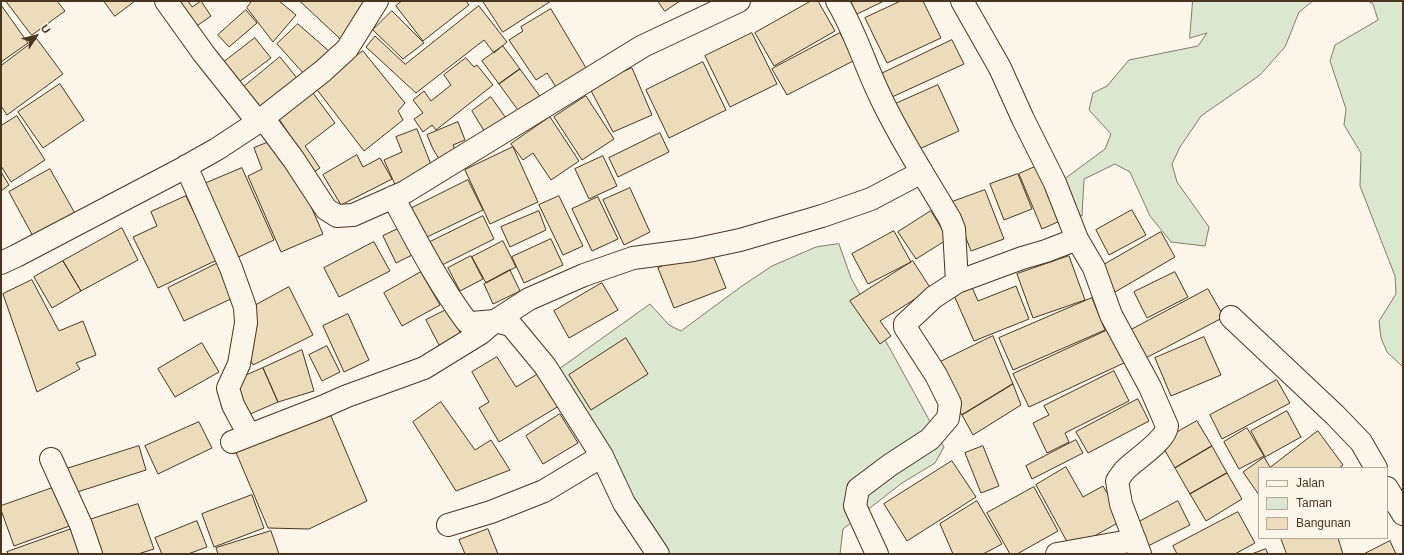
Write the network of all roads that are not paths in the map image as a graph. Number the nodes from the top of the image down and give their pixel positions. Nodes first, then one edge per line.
1 (166, 1) edge
2 (377, 1) edge
3 (739, 1) edge
4 (837, 1) edge
5 (962, 1) edge
6 (261, 120) junction
7 (186, 166) junction
8 (922, 172) junction
9 (393, 197) junction
10 (1076, 239) junction
11 (1, 263) edge
12 (957, 282) junction
13 (1231, 317) dead end
14 (495, 321) junction
15 (602, 456) junction
16 (51, 458) dead end
17 (1375, 467) edge
18 (1388, 490) edge
19 (1403, 514) edge
20 (448, 525) dead end
21 (1138, 547) edge
22 (91, 554) edge
23 (658, 554) edge
24 (877, 554) edge
25 (1057, 554) edge

1 - 6 street
2 - 6 street
3 - 9 street
4 - 8 street
5 - 10 street
6 - 7 street
6 - 9 street
7 - 11 street
7 - 14 street
8 - 12 street
8 - 14 street
9 - 14 street
10 - 12 street
10 - 21 street
12 - 24 street
13 - 17 street
14 - 15 street
15 - 20 street
15 - 23 street
16 - 22 street
18 - 19 street
21 - 25 street

